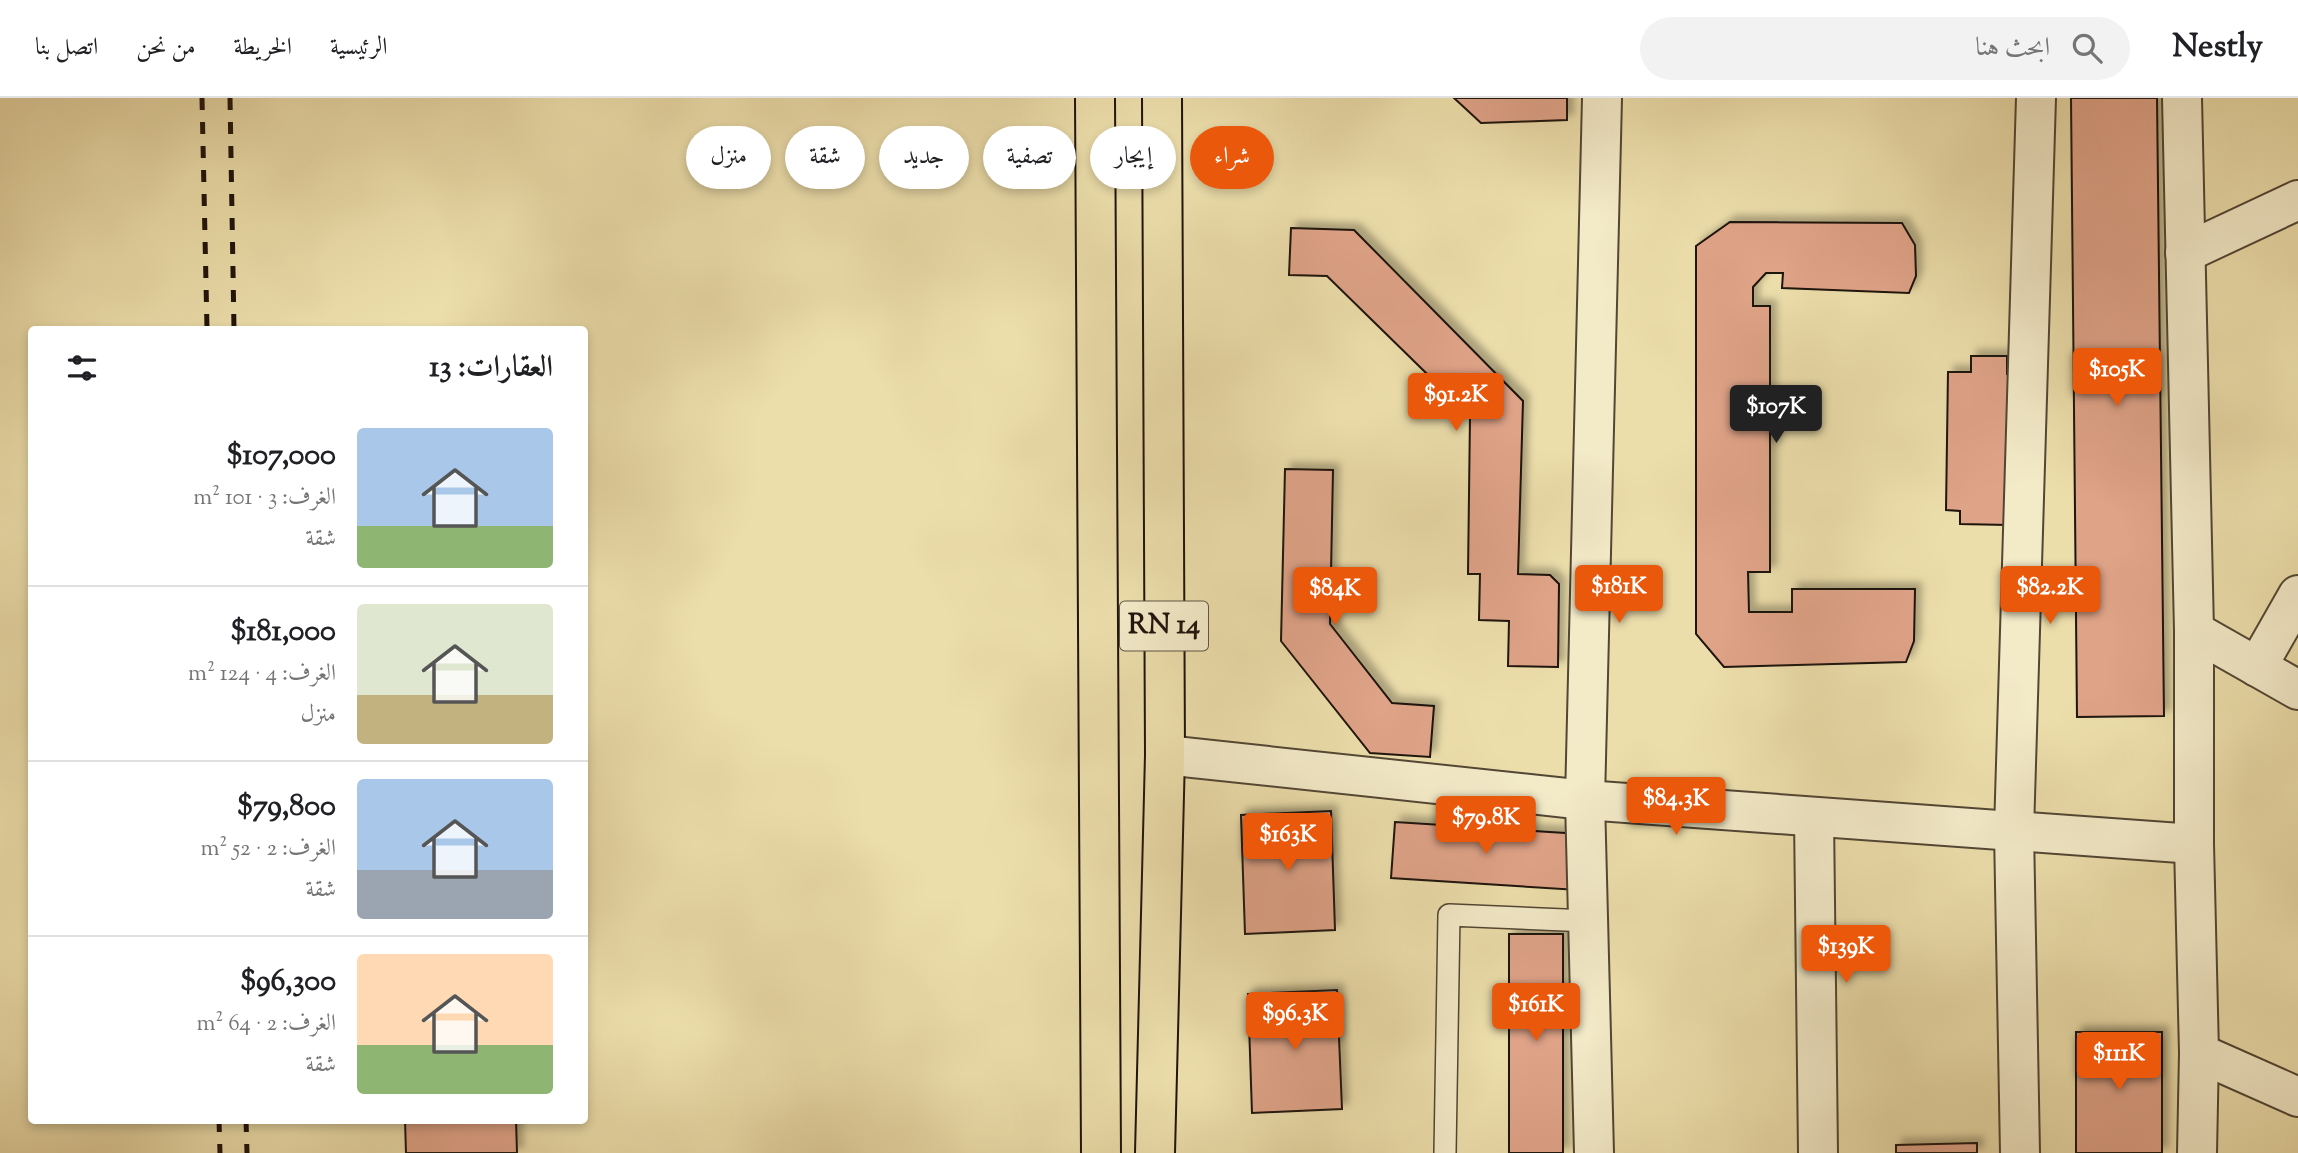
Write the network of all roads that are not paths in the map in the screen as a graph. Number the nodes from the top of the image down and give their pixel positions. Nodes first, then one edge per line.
1 (1095, 98) edge
2 (1162, 98) edge
3 (1602, 98) edge
4 (2036, 98) edge
5 (2182, 98) edge
6 (2298, 200) edge
7 (2185, 253) junction
8 (2298, 595) edge
9 (2194, 631) junction
10 (2257, 667) junction
11 (2298, 690) edge
12 (1165, 755) junction
13 (1585, 800) junction
14 (1814, 817) junction
15 (2014, 831) junction
16 (2194, 844) junction
17 (1588, 921) junction
18 (2199, 1053) junction
19 (2298, 1097) edge
20 (1101, 1153) edge
21 (1155, 1153) edge
22 (1445, 1153) edge
23 (1594, 1153) edge
24 (1818, 1153) edge
25 (2020, 1153) edge
26 (2197, 1153) edge

1 - 20 highway, RN 14
2 - 12 highway, RN 14
3 - 13 street
4 - 15 street
5 - 7 street
6 - 7 street
7 - 9 street
8 - 10 street
9 - 10 street
9 - 16 street
10 - 11 street
12 - 13 street
12 - 21 highway, RN 14
13 - 14 street
13 - 17 street
14 - 15 street
14 - 24 street
15 - 16 street
15 - 25 street
16 - 18 street
17 - 22 lane
17 - 23 street
18 - 19 street
18 - 26 street

